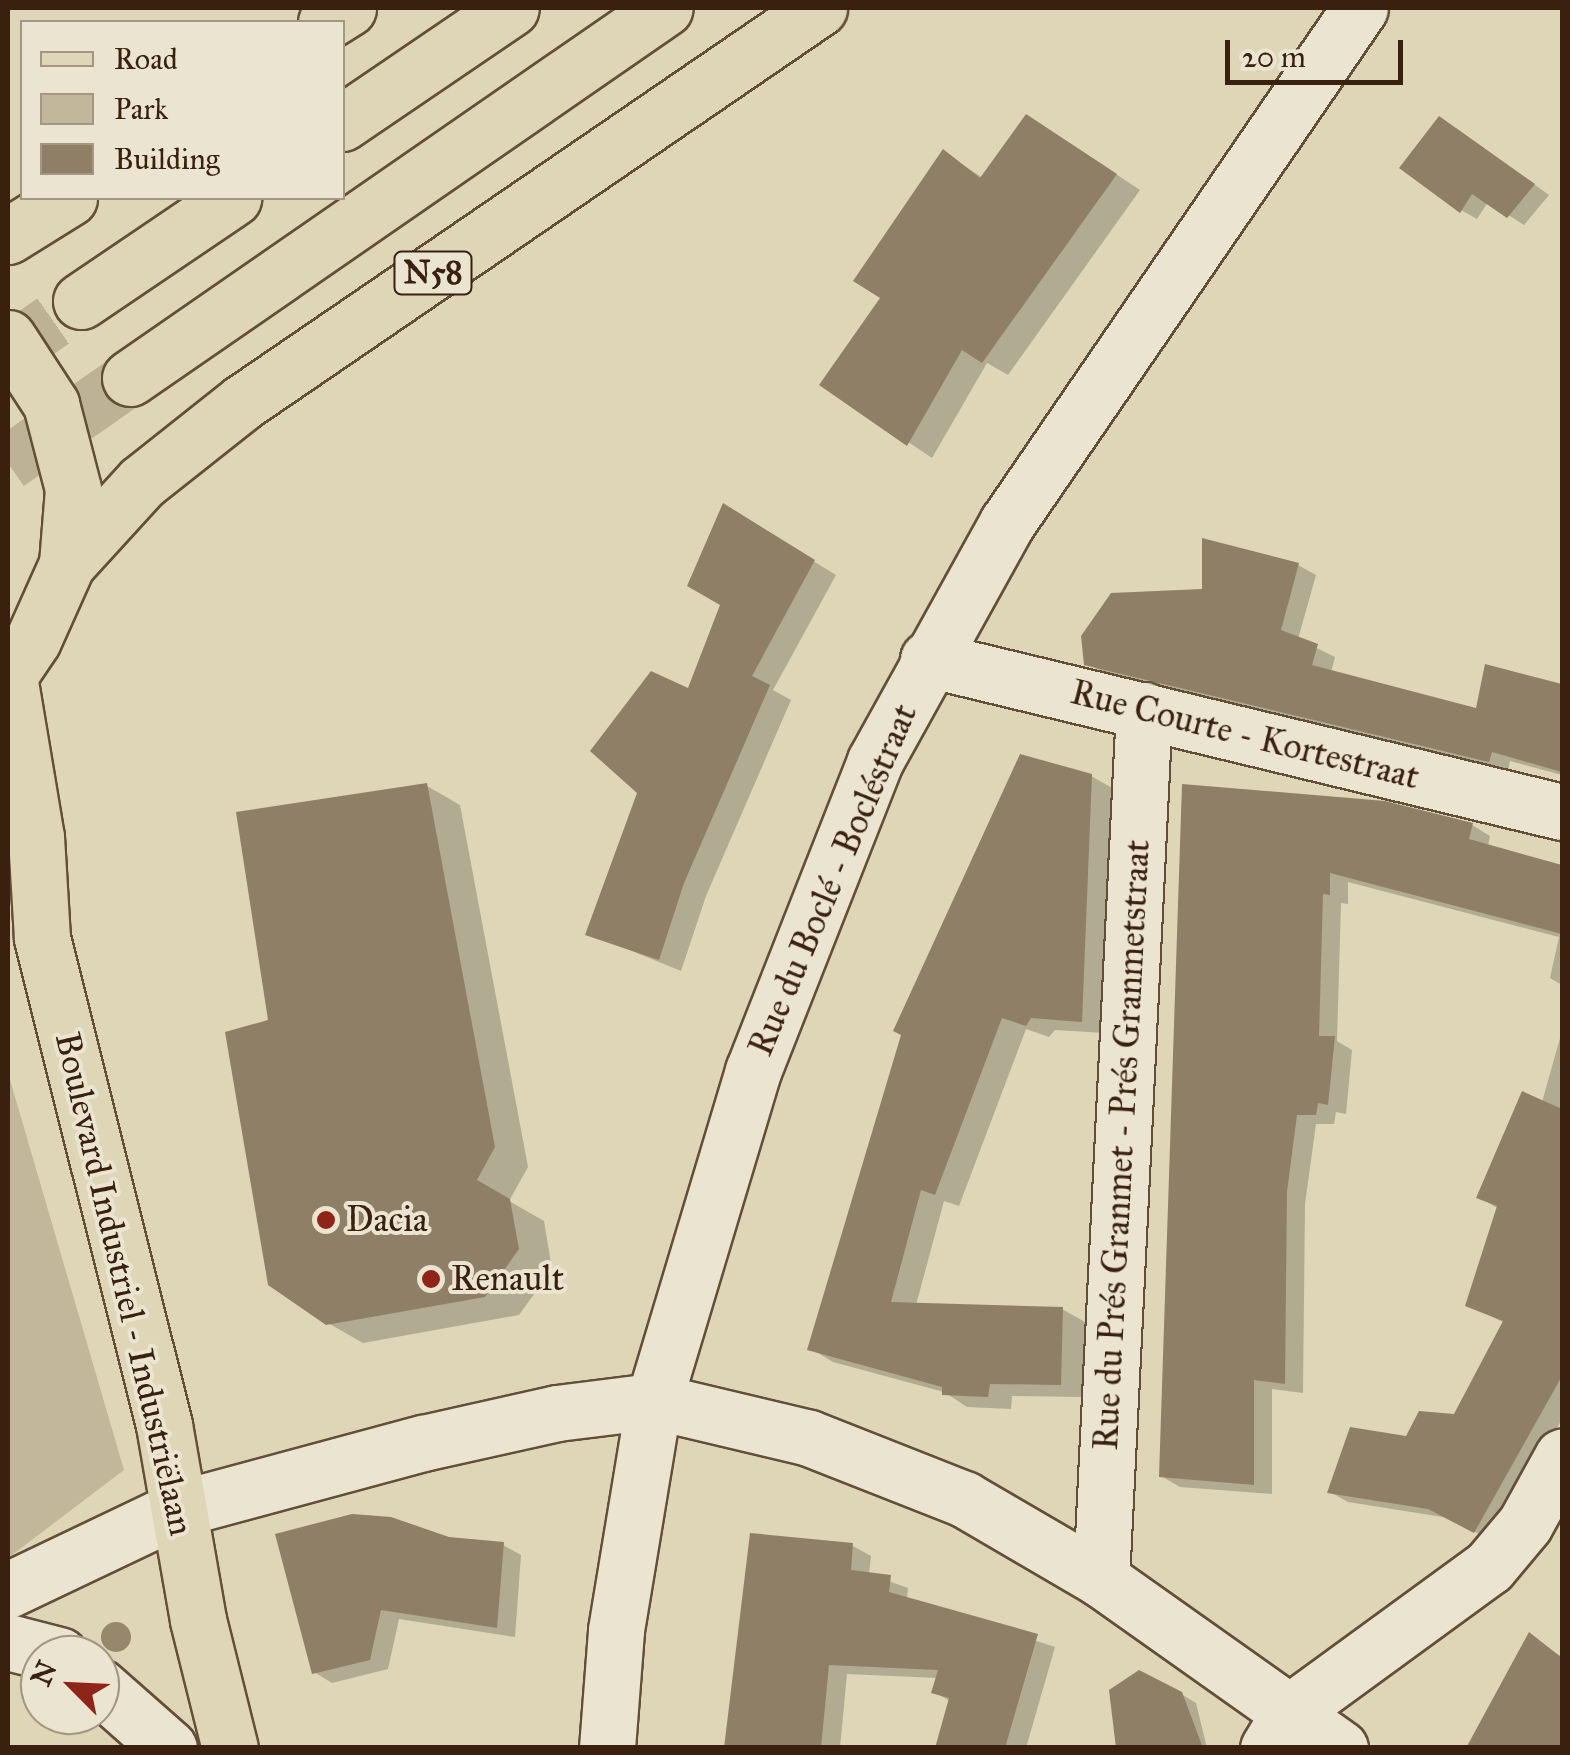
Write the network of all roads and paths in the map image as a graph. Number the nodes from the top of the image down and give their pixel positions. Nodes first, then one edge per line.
1 (511, 8) edge
2 (664, 8) edge
3 (819, 8) edge
4 (1360, 8) edge
5 (345, 121) edge
6 (66, 200) edge
7 (230, 200) edge
8 (8, 236) edge
9 (81, 301) tunnel mouth
10 (8, 338) edge
11 (130, 378) tunnel mouth
12 (67, 564) junction
13 (928, 659) junction
14 (8, 676) edge
15 (1144, 710) junction
16 (1562, 812) edge
17 (25, 918) edge
18 (654, 1402) junction
19 (1562, 1458) edge
20 (178, 1509) junction
21 (1102, 1579) junction
22 (8, 1590) edge
23 (120, 1705) edge
24 (1279, 1730) edge
25 (169, 1748) edge
26 (230, 1748) edge
27 (606, 1748) edge
28 (1340, 1748) edge

1 - 5 main road
2 - 11 main road, N58
3 - 12 main road, N58
4 - 13 street, Rue du Boclé - Bocléstraat
6 - 8 main road
7 - 9 main road
10 - 12 main road
12 - 14 main road
13 - 15 street, Rue Courte - Kortestraat
13 - 18 street, Rue du Boclé - Bocléstraat
14 - 17 main road, Boulevard Industriel - Industriëlaan
15 - 16 street, Rue Courte - Kortestraat
15 - 21 street, Rue du Prés Granmet - Prés Granmetstraat
17 - 20 main road, Boulevard Industriel - Industriëlaan
18 - 20 street
18 - 21 street
18 - 27 street, Rue du Boclé - Bocléstraat
19 - 24 street
20 - 22 street
20 - 26 main road, Boulevard Industriel - Industriëlaan
21 - 24 street
23 - 25 street
24 - 28 street

